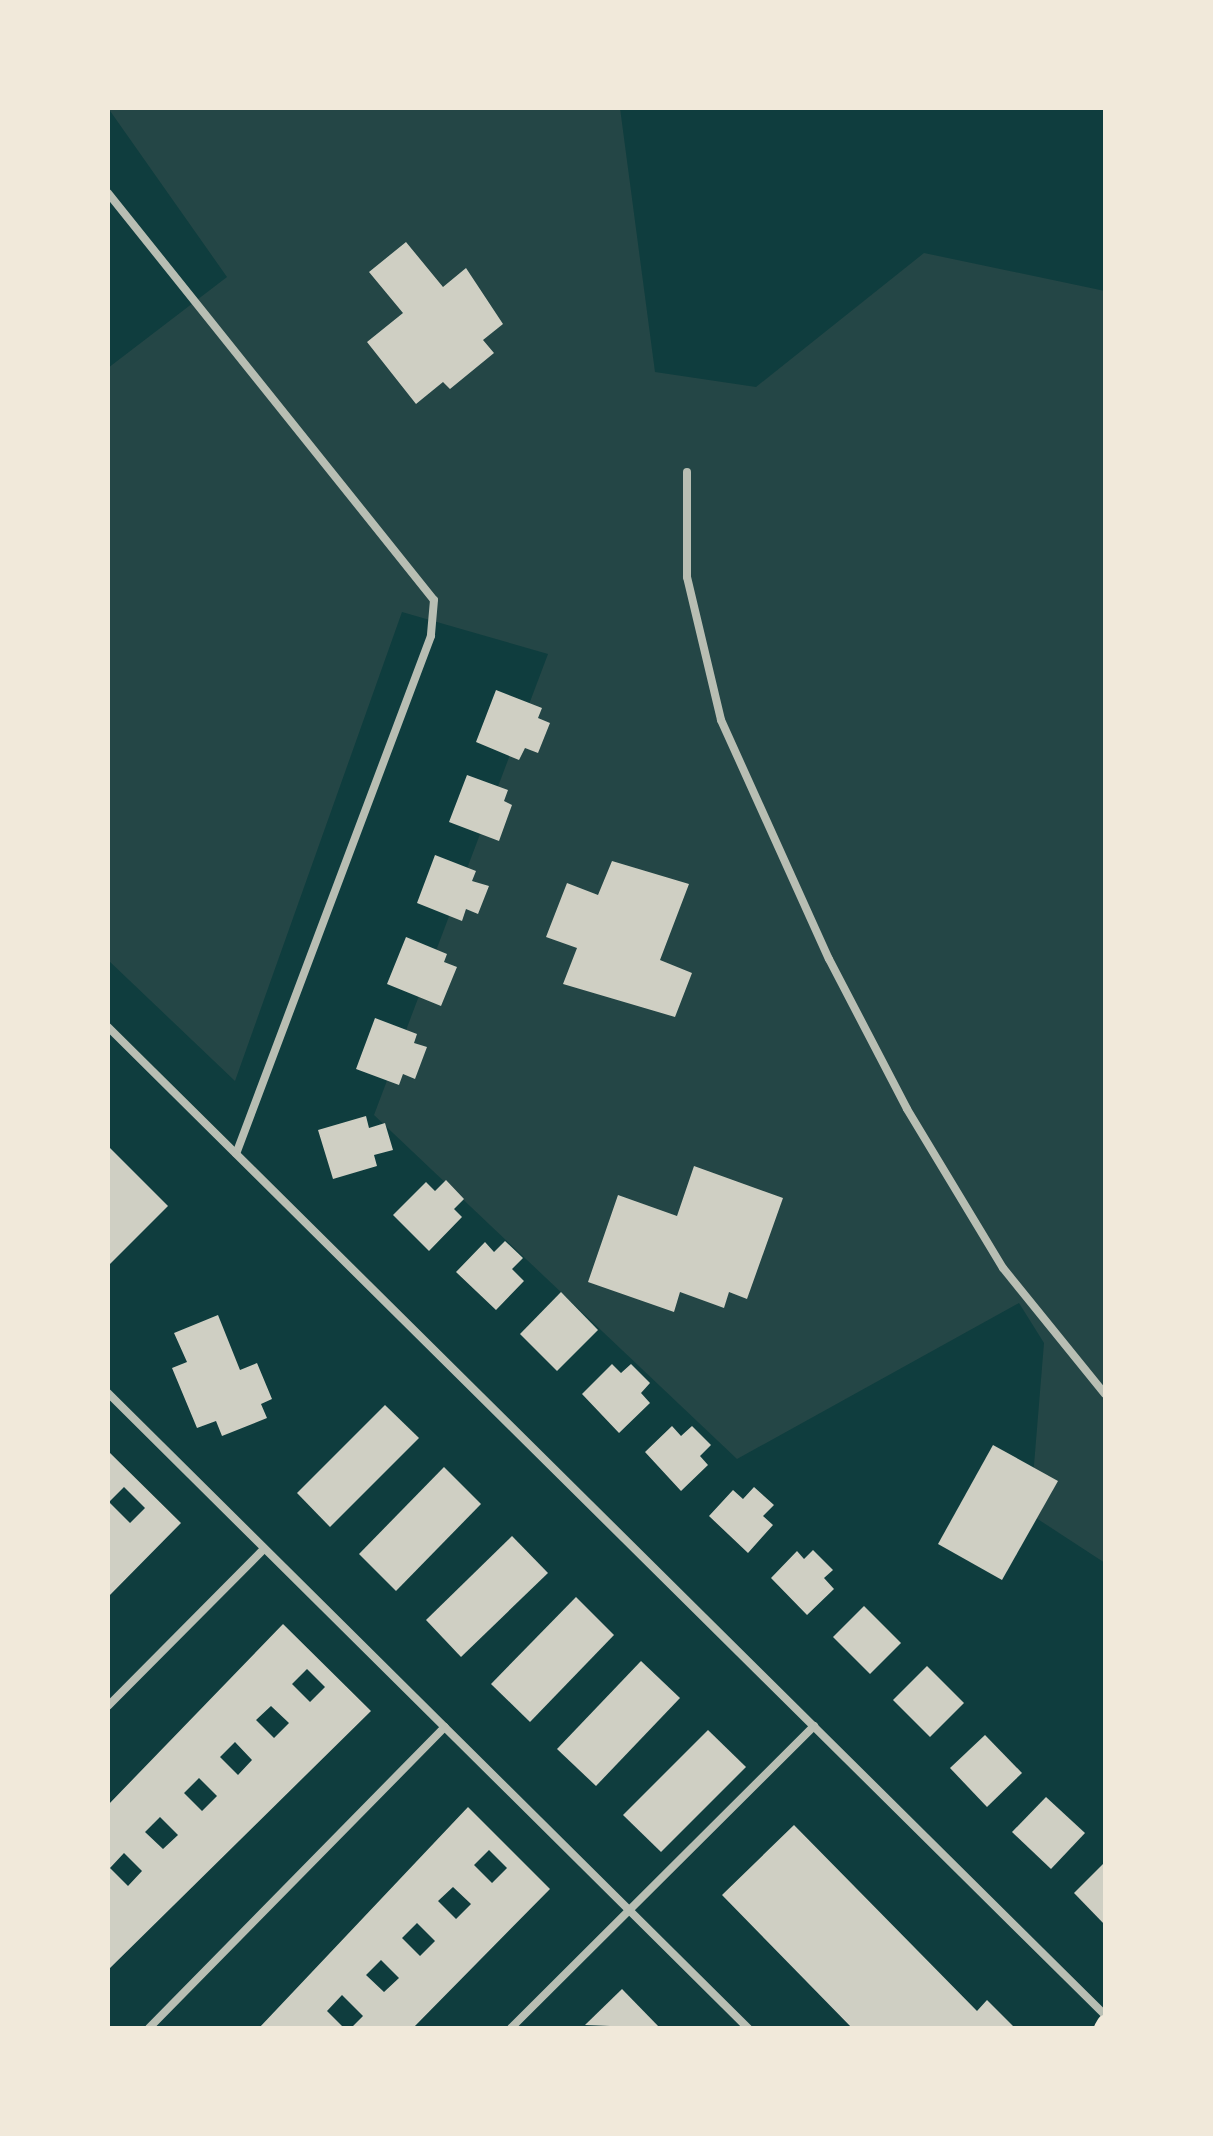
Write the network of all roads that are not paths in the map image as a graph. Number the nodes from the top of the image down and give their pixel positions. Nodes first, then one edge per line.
1 (108, 193) edge
2 (687, 472) dead end
3 (108, 1027) edge
4 (236, 1154) junction
5 (108, 1393) edge
6 (1105, 1394) edge
7 (264, 1549) junction
8 (108, 1706) edge
9 (814, 1726) junction
10 (445, 1727) junction
11 (630, 1910) junction
12 (1105, 2015) edge
13 (149, 2028) edge
14 (511, 2028) edge
15 (748, 2028) edge

1 - 4 street
2 - 6 street
3 - 4 street
4 - 9 street
5 - 7 street
7 - 8 street
7 - 10 street
9 - 11 street
9 - 12 street
10 - 11 street
10 - 13 street
11 - 14 street
11 - 15 street

